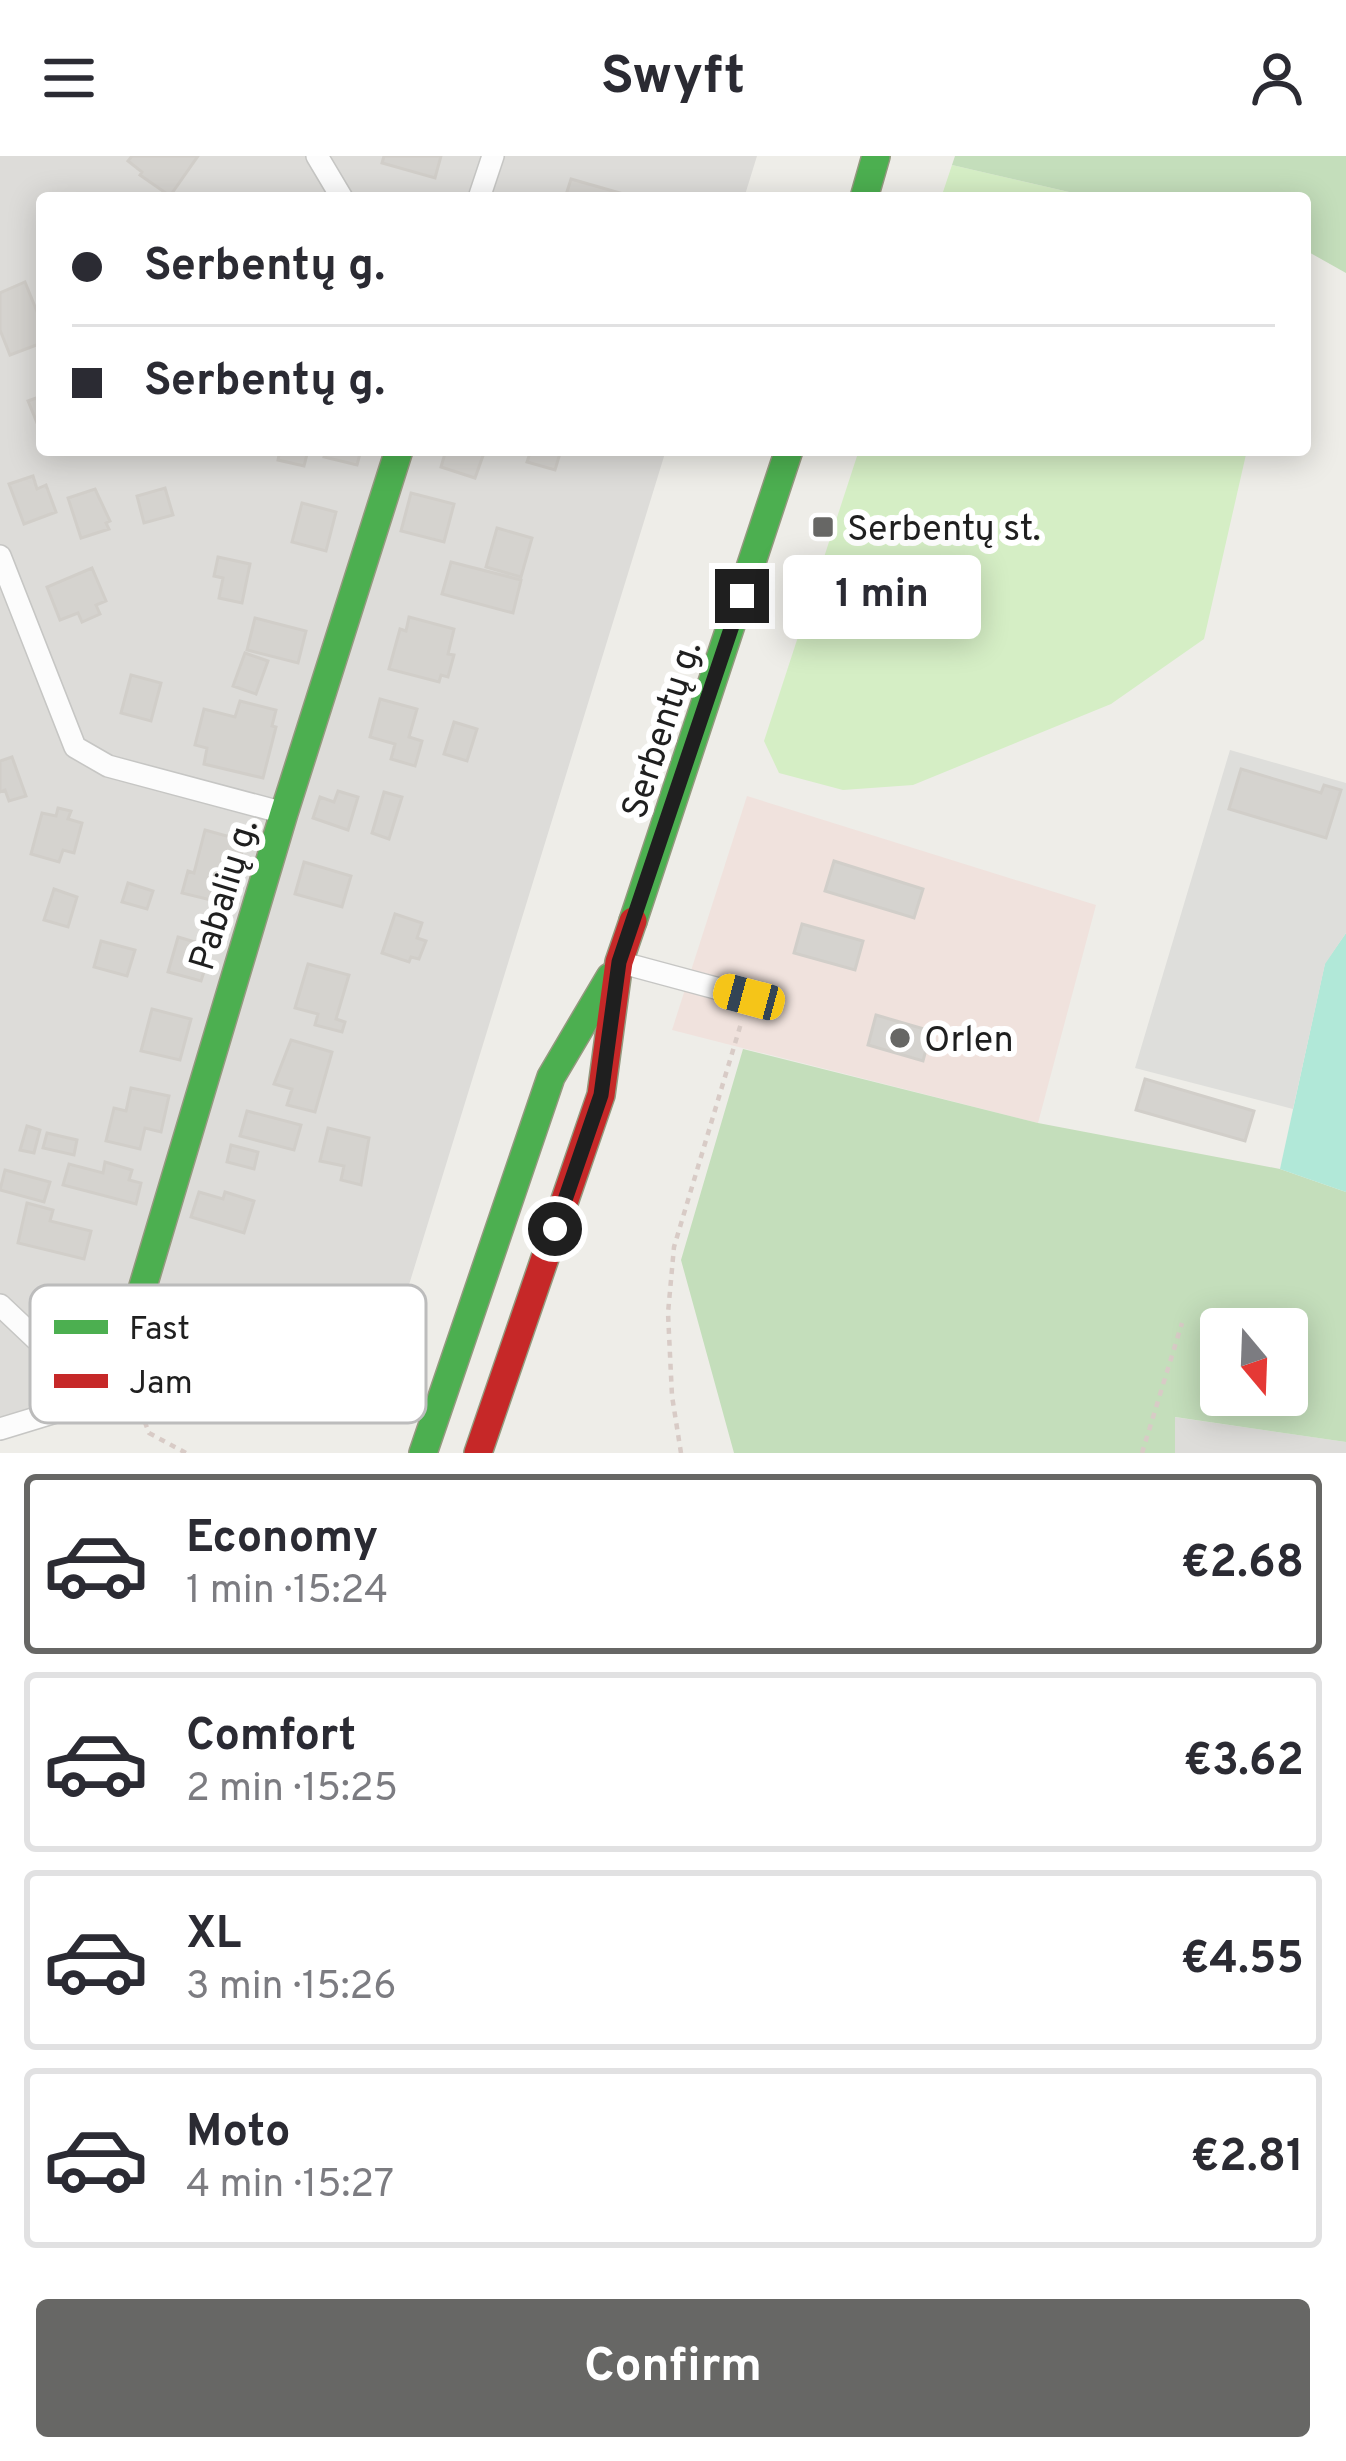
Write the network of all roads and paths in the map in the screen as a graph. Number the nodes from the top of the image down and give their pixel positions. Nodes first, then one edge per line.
1 (316, 156) edge
2 (493, 156) edge
3 (877, 156) edge
4 (338, 192) edge
5 (481, 192) edge
6 (866, 192) edge
7 (397, 456) edge
8 (787, 456) edge
9 (0, 556) edge
10 (284, 813) junction
11 (619, 962) junction
12 (749, 997) joint
13 (143, 1285) edge
14 (0, 1305) edge
15 (1182, 1323) dead end
16 (30, 1333) edge
17 (30, 1420) edge
18 (145, 1423) edge
19 (0, 1429) edge
20 (186, 1453) edge
21 (423, 1453) edge
22 (478, 1453) edge
23 (681, 1453) edge
24 (1142, 1453) edge

1 - 4 street
2 - 5 street
3 - 6 main road
7 - 10 main road, Pabalių g.
8 - 11 main road, Serbentų g.
9 - 10 street
10 - 13 main road, Pabalių g.
11 - 12 street
11 - 21 main road, Serbentų g.
11 - 22 main road, Serbentų g.
12 - 23 path
14 - 16 street
15 - 24 path
17 - 19 street
18 - 20 path

